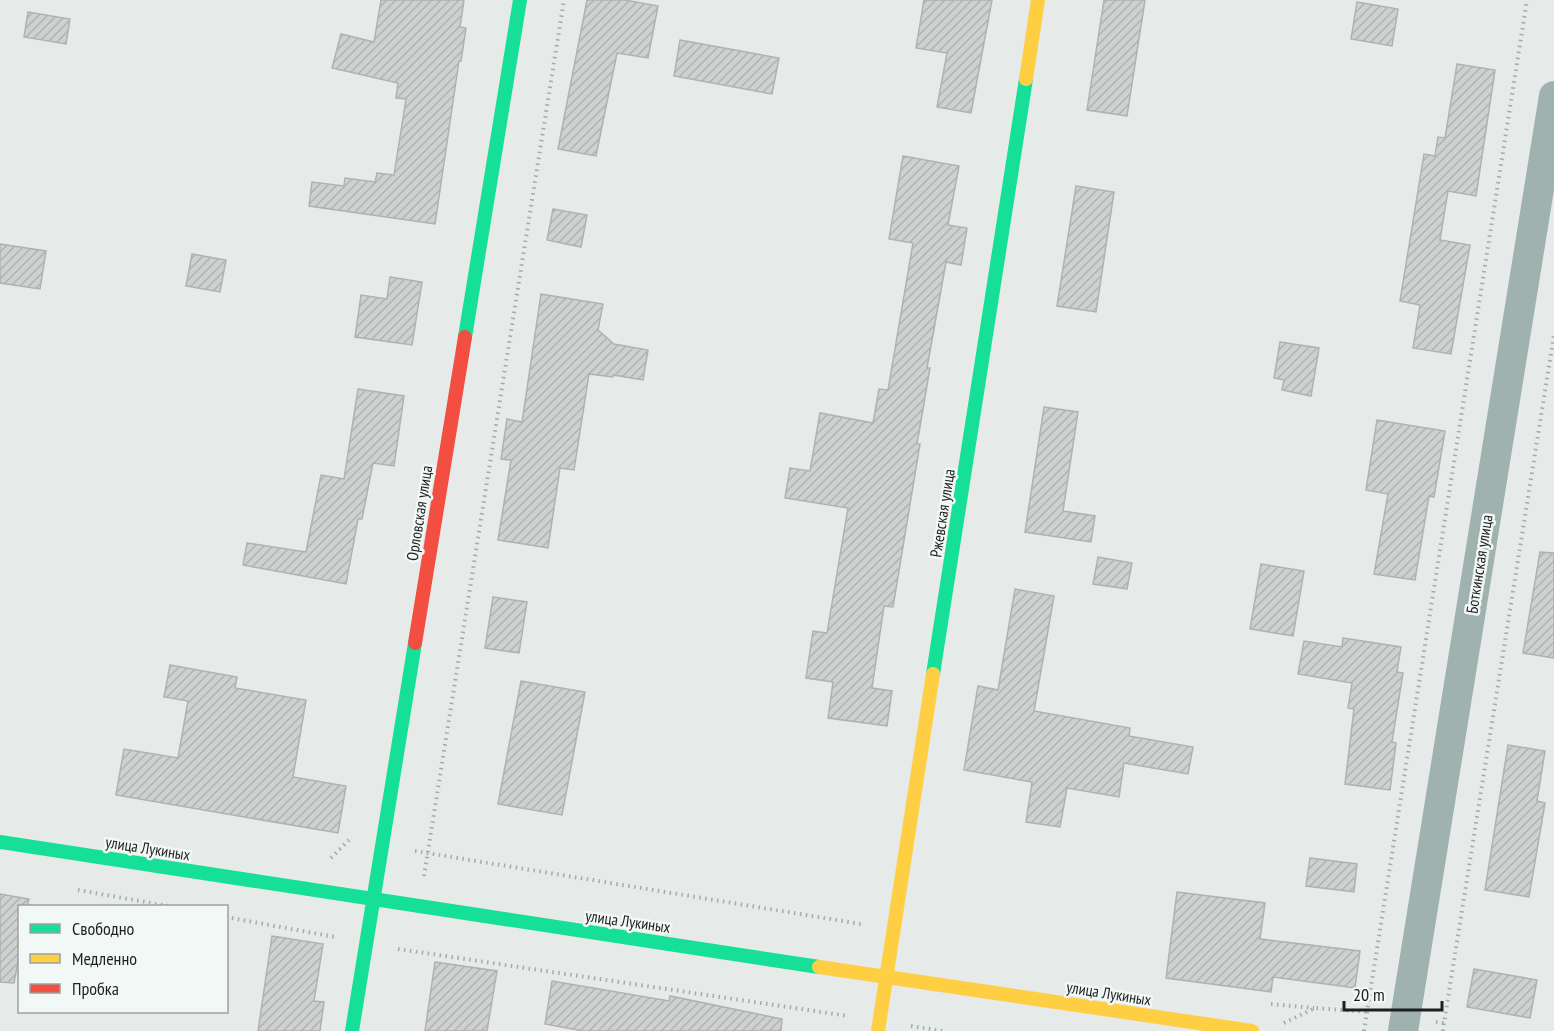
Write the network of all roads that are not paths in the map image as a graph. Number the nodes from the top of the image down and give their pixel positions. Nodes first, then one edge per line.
1 (520, 0) edge
2 (1038, 0) edge
3 (1554, 96) edge
4 (0, 842) edge
5 (374, 899) junction
6 (886, 976) junction
7 (1404, 1024) edge
8 (878, 1026) edge
9 (352, 1031) edge
10 (1252, 1031) edge

1 - 5 street, Орловская улица
2 - 6 street, Ржевская улица
3 - 7 street, Боткинская улица
4 - 5 street, улица Лукиных
5 - 6 street, улица Лукиных
5 - 9 street, Орловская улица
6 - 8 street, Ржевская улица
6 - 10 street, улица Лукиных

